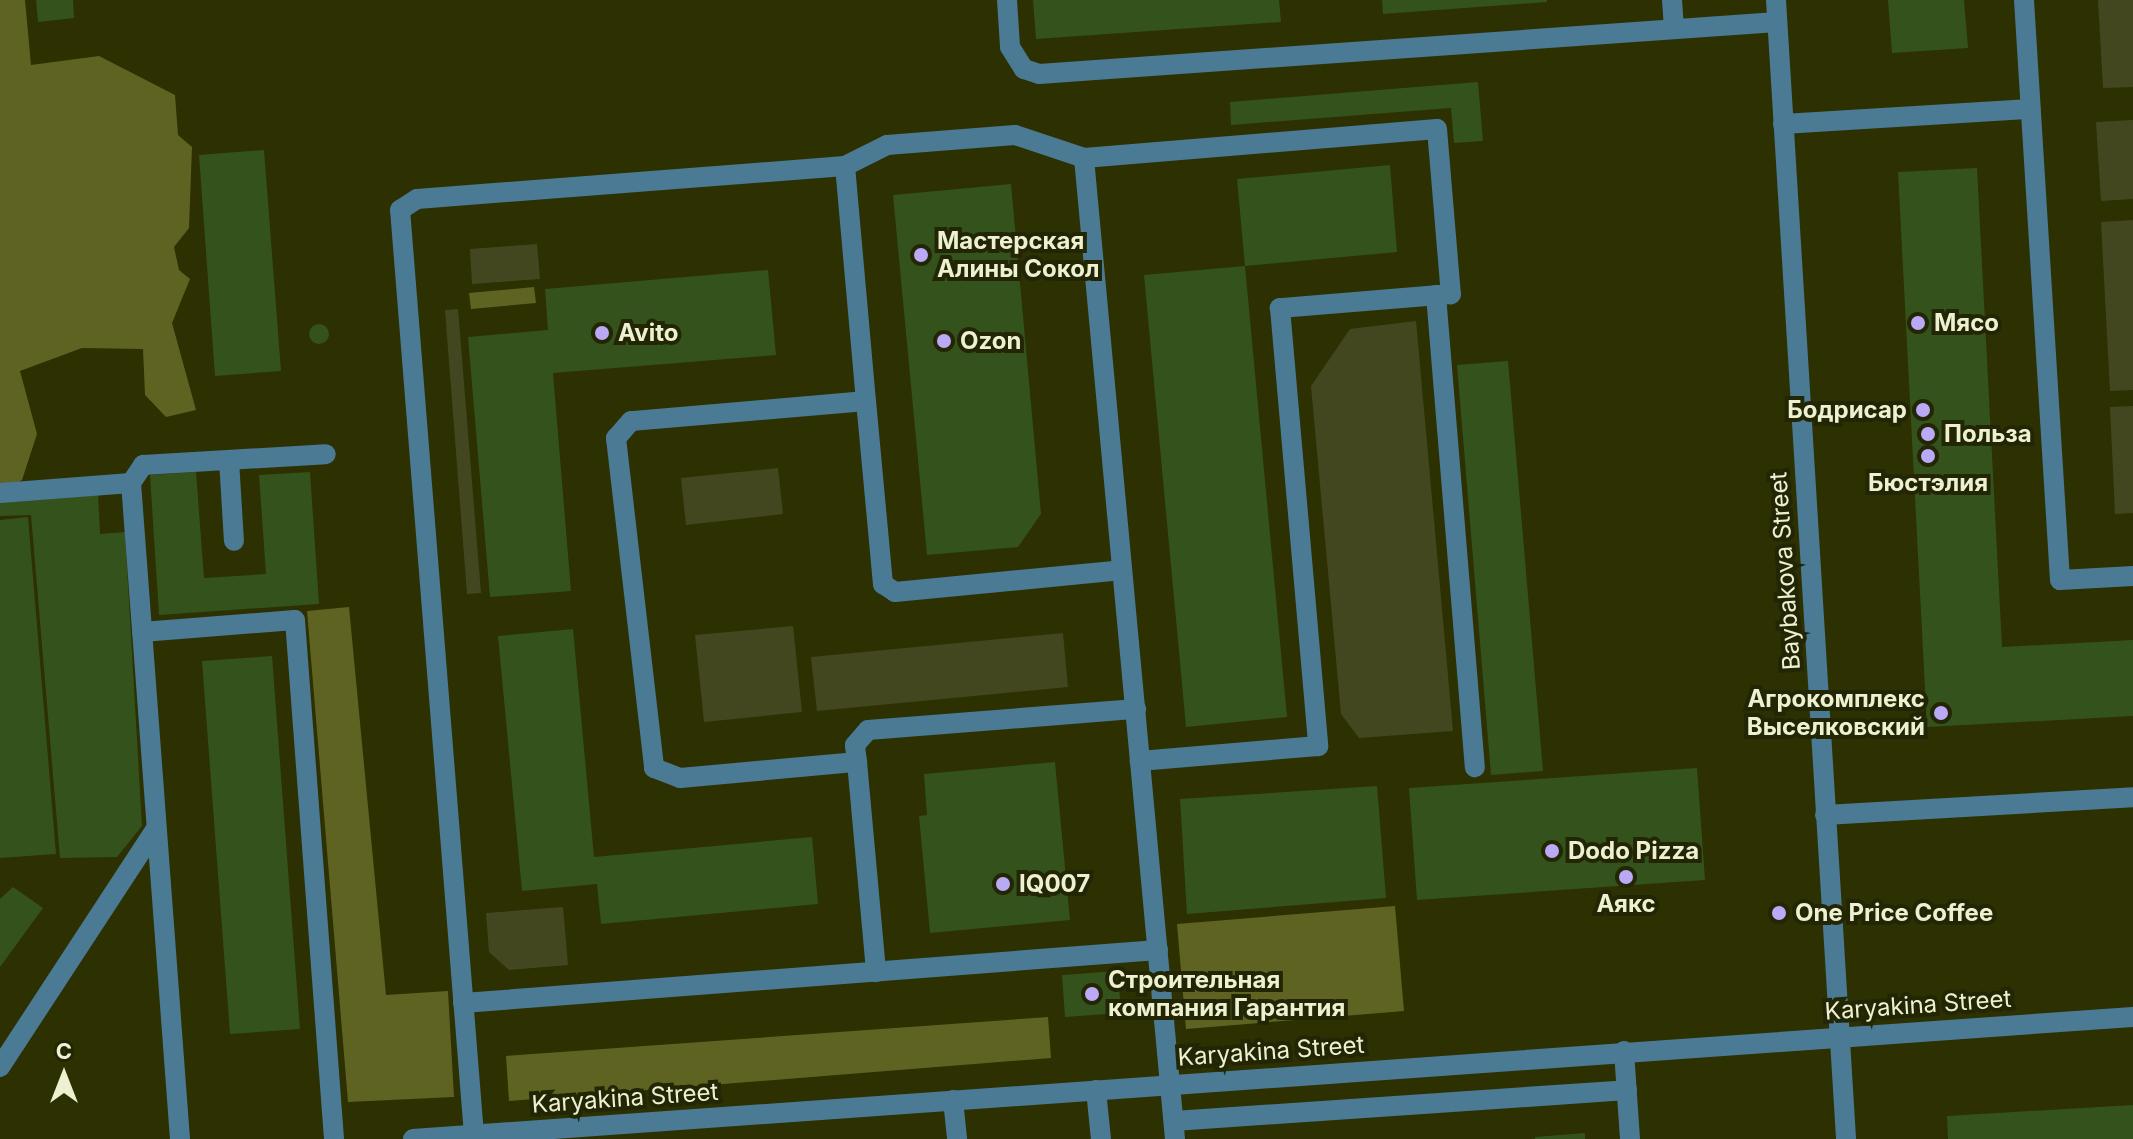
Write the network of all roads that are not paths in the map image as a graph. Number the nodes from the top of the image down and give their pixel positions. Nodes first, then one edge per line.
1 (1007, 0) edge
2 (1672, 0) edge
3 (1776, 0) edge
4 (2024, 0) edge
5 (1777, 22) junction
6 (1674, 29) junction
7 (2031, 109) junction
8 (1783, 124) junction
9 (1084, 158) junction
10 (845, 166) junction
11 (1436, 295) junction
12 (866, 401) junction
13 (326, 454) dead end
14 (229, 460) junction
15 (131, 483) junction
16 (0, 493) edge
17 (234, 541) dead end
18 (1122, 570) junction
19 (2133, 576) edge
20 (142, 632) junction
21 (1136, 709) junction
22 (1140, 761) junction
23 (857, 762) junction
24 (1475, 767) dead end
25 (2133, 797) edge
26 (1825, 815) junction
27 (156, 829) junction
28 (1158, 950) junction
29 (876, 972) junction
30 (463, 1003) junction
31 (2133, 1017) edge
32 (1839, 1035) junction
33 (1624, 1051) junction
34 (0, 1067) edge
35 (1170, 1084) junction
36 (1096, 1090) junction
37 (1627, 1090) junction
38 (953, 1100) junction
39 (1175, 1130) edge
40 (474, 1135) junction
41 (180, 1139) edge
42 (334, 1139) edge
43 (413, 1139) edge
44 (957, 1139) edge
45 (1101, 1139) edge
46 (1630, 1139) edge
47 (1846, 1139) edge

1 - 6 street
2 - 6 street
3 - 5 street, Baybakova Street
4 - 7 street
5 - 6 street
5 - 8 street, Baybakova Street
7 - 8 street
7 - 19 street
8 - 26 street, Baybakova Street
9 - 10 street
9 - 11 street
9 - 18 street
10 - 12 street
10 - 30 street
11 - 22 street
11 - 24 street
12 - 18 street
12 - 23 street
13 - 14 street
14 - 15 street
14 - 17 street
15 - 16 street
15 - 20 street
18 - 21 street
20 - 27 street
20 - 42 street
21 - 22 street
21 - 23 street
22 - 28 street
23 - 29 street
25 - 26 street
26 - 32 street, Baybakova Street
27 - 34 street
27 - 41 street
28 - 29 street
28 - 35 street
29 - 30 street
30 - 40 street
31 - 32 street, Karyakina Street
32 - 33 street, Karyakina Street
32 - 47 street, Baybakova Street
33 - 35 street, Karyakina Street
33 - 37 street
35 - 36 street, Karyakina Street
35 - 39 street
36 - 38 street, Karyakina Street
36 - 45 street
37 - 39 street
37 - 46 street
38 - 40 street, Karyakina Street
38 - 44 street
40 - 43 street, Karyakina Street

